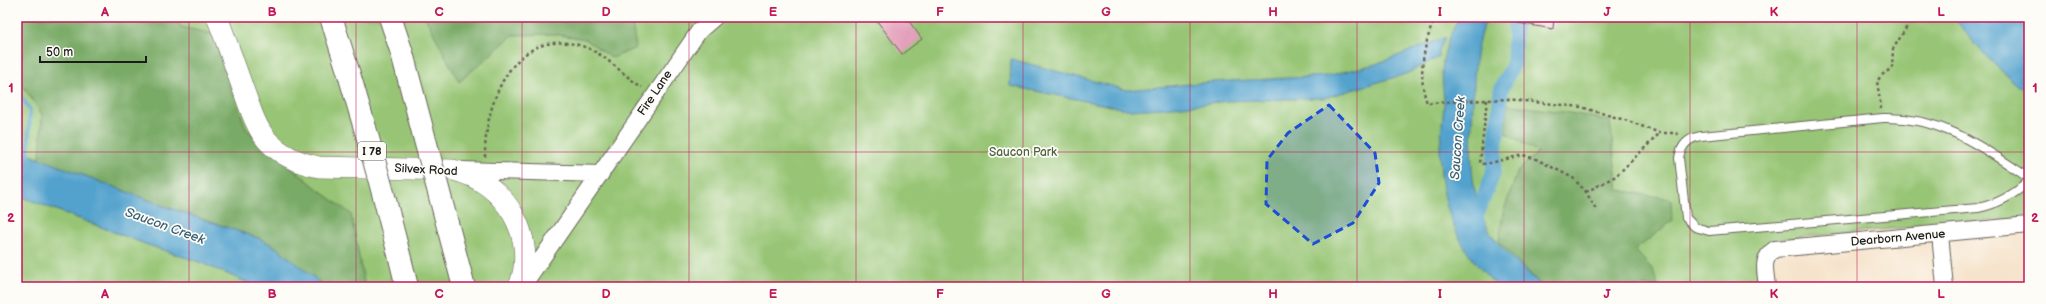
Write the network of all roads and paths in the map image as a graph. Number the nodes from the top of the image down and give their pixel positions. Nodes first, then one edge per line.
1 (217, 17) edge
2 (331, 17) edge
3 (390, 17) edge
4 (715, 17) edge
5 (1435, 17) edge
6 (1913, 17) edge
7 (654, 95) junction
8 (1487, 100) junction
9 (1883, 118) junction
10 (1660, 133) junction
11 (1686, 142) junction
12 (453, 170) junction
13 (486, 171) junction
14 (601, 174) junction
15 (2029, 179) edge
16 (1586, 192) junction
17 (1597, 211) dead end
18 (2029, 226) edge
19 (1940, 234) junction
20 (406, 287) edge
21 (464, 287) edge
22 (520, 287) edge
23 (1767, 287) edge
24 (1945, 287) edge

1 - 12 street, Silvex Road
2 - 20 highway, I 78, bridge
3 - 21 highway, bridge
4 - 7 street, Fire Lane
5 - 8 path
6 - 9 path
7 - 13 path
7 - 14 street, Fire Lane
8 - 10 path
8 - 16 path
9 - 11 lane
9 - 15 lane
10 - 11 path
10 - 16 path
11 - 15 lane
12 - 13 street
12 - 22 street, Silvex Road
13 - 14 street
14 - 22 street, Fire Lane
16 - 17 path
18 - 19 street, Dearborn Avenue
19 - 23 street, Dearborn Avenue
19 - 24 street

